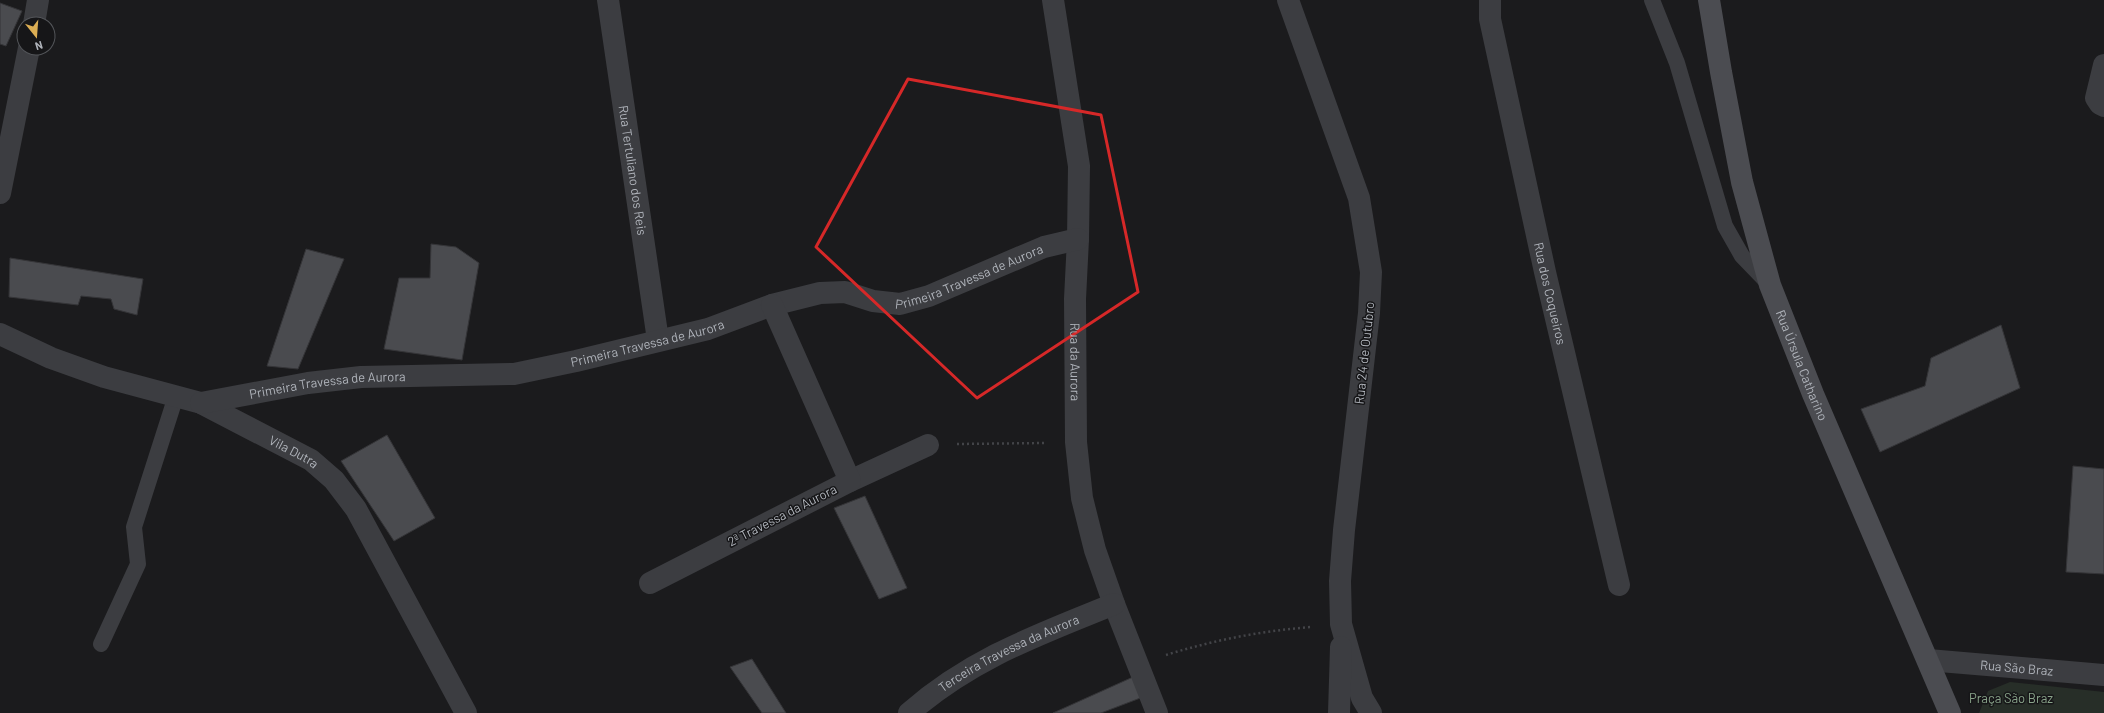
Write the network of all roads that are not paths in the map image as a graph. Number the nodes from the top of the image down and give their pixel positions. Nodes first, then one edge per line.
1 (38, 0) edge
2 (608, 0) edge
3 (1053, 0) edge
4 (1288, 0) edge
5 (1490, 0) edge
6 (1652, 0) edge
7 (1709, 0) edge
8 (35, 16) edge
9 (27, 56) edge
10 (2104, 65) edge
11 (2100, 102) edge
12 (0, 193) edge
13 (1078, 239) junction
14 (1770, 285) junction
15 (772, 305) junction
16 (0, 334) edge
17 (658, 340) junction
18 (176, 396) junction
19 (201, 403) junction
20 (928, 445) road end
21 (850, 481) junction
22 (650, 583) dead end
23 (1619, 585) dead end
24 (1114, 604) junction
25 (1341, 624) junction
26 (101, 644) dead end
27 (1928, 660) junction
28 (2104, 675) edge
29 (466, 713) edge
30 (909, 713) edge
31 (1158, 713) edge
32 (1339, 713) edge
33 (1371, 713) edge
34 (1950, 713) edge

1 - 8 street
2 - 17 street, Rua Tertuliano dos Reis
3 - 13 street, Rua da Aurora
4 - 25 street, Rua 24 de Outubro
5 - 23 street, Rua dos Coqueiros
6 - 14 lane
7 - 14 main road, Rua Úrsula Catharino
9 - 12 street
10 - 11 street
13 - 15 street, Primeira Travessa de Aurora
13 - 24 street, Rua da Aurora
14 - 27 main road, Rua Úrsula Catharino
15 - 17 street, Primeira Travessa de Aurora
15 - 21 street, 2ª Travessa da Aurora
16 - 18 street, Vila Dutra
17 - 19 street, Primeira Travessa de Aurora
18 - 19 street, Vila Dutra
18 - 26 lane
19 - 29 street, Vila Dutra
20 - 21 street
21 - 22 street, 2ª Travessa da Aurora
24 - 30 street, Terceira Travessa da Aurora
24 - 31 street, Rua da Aurora
25 - 32 street
25 - 33 street, Rua 24 de Outubro
27 - 28 street, Rua São Braz
27 - 34 main road, Rua Úrsula Catharino

